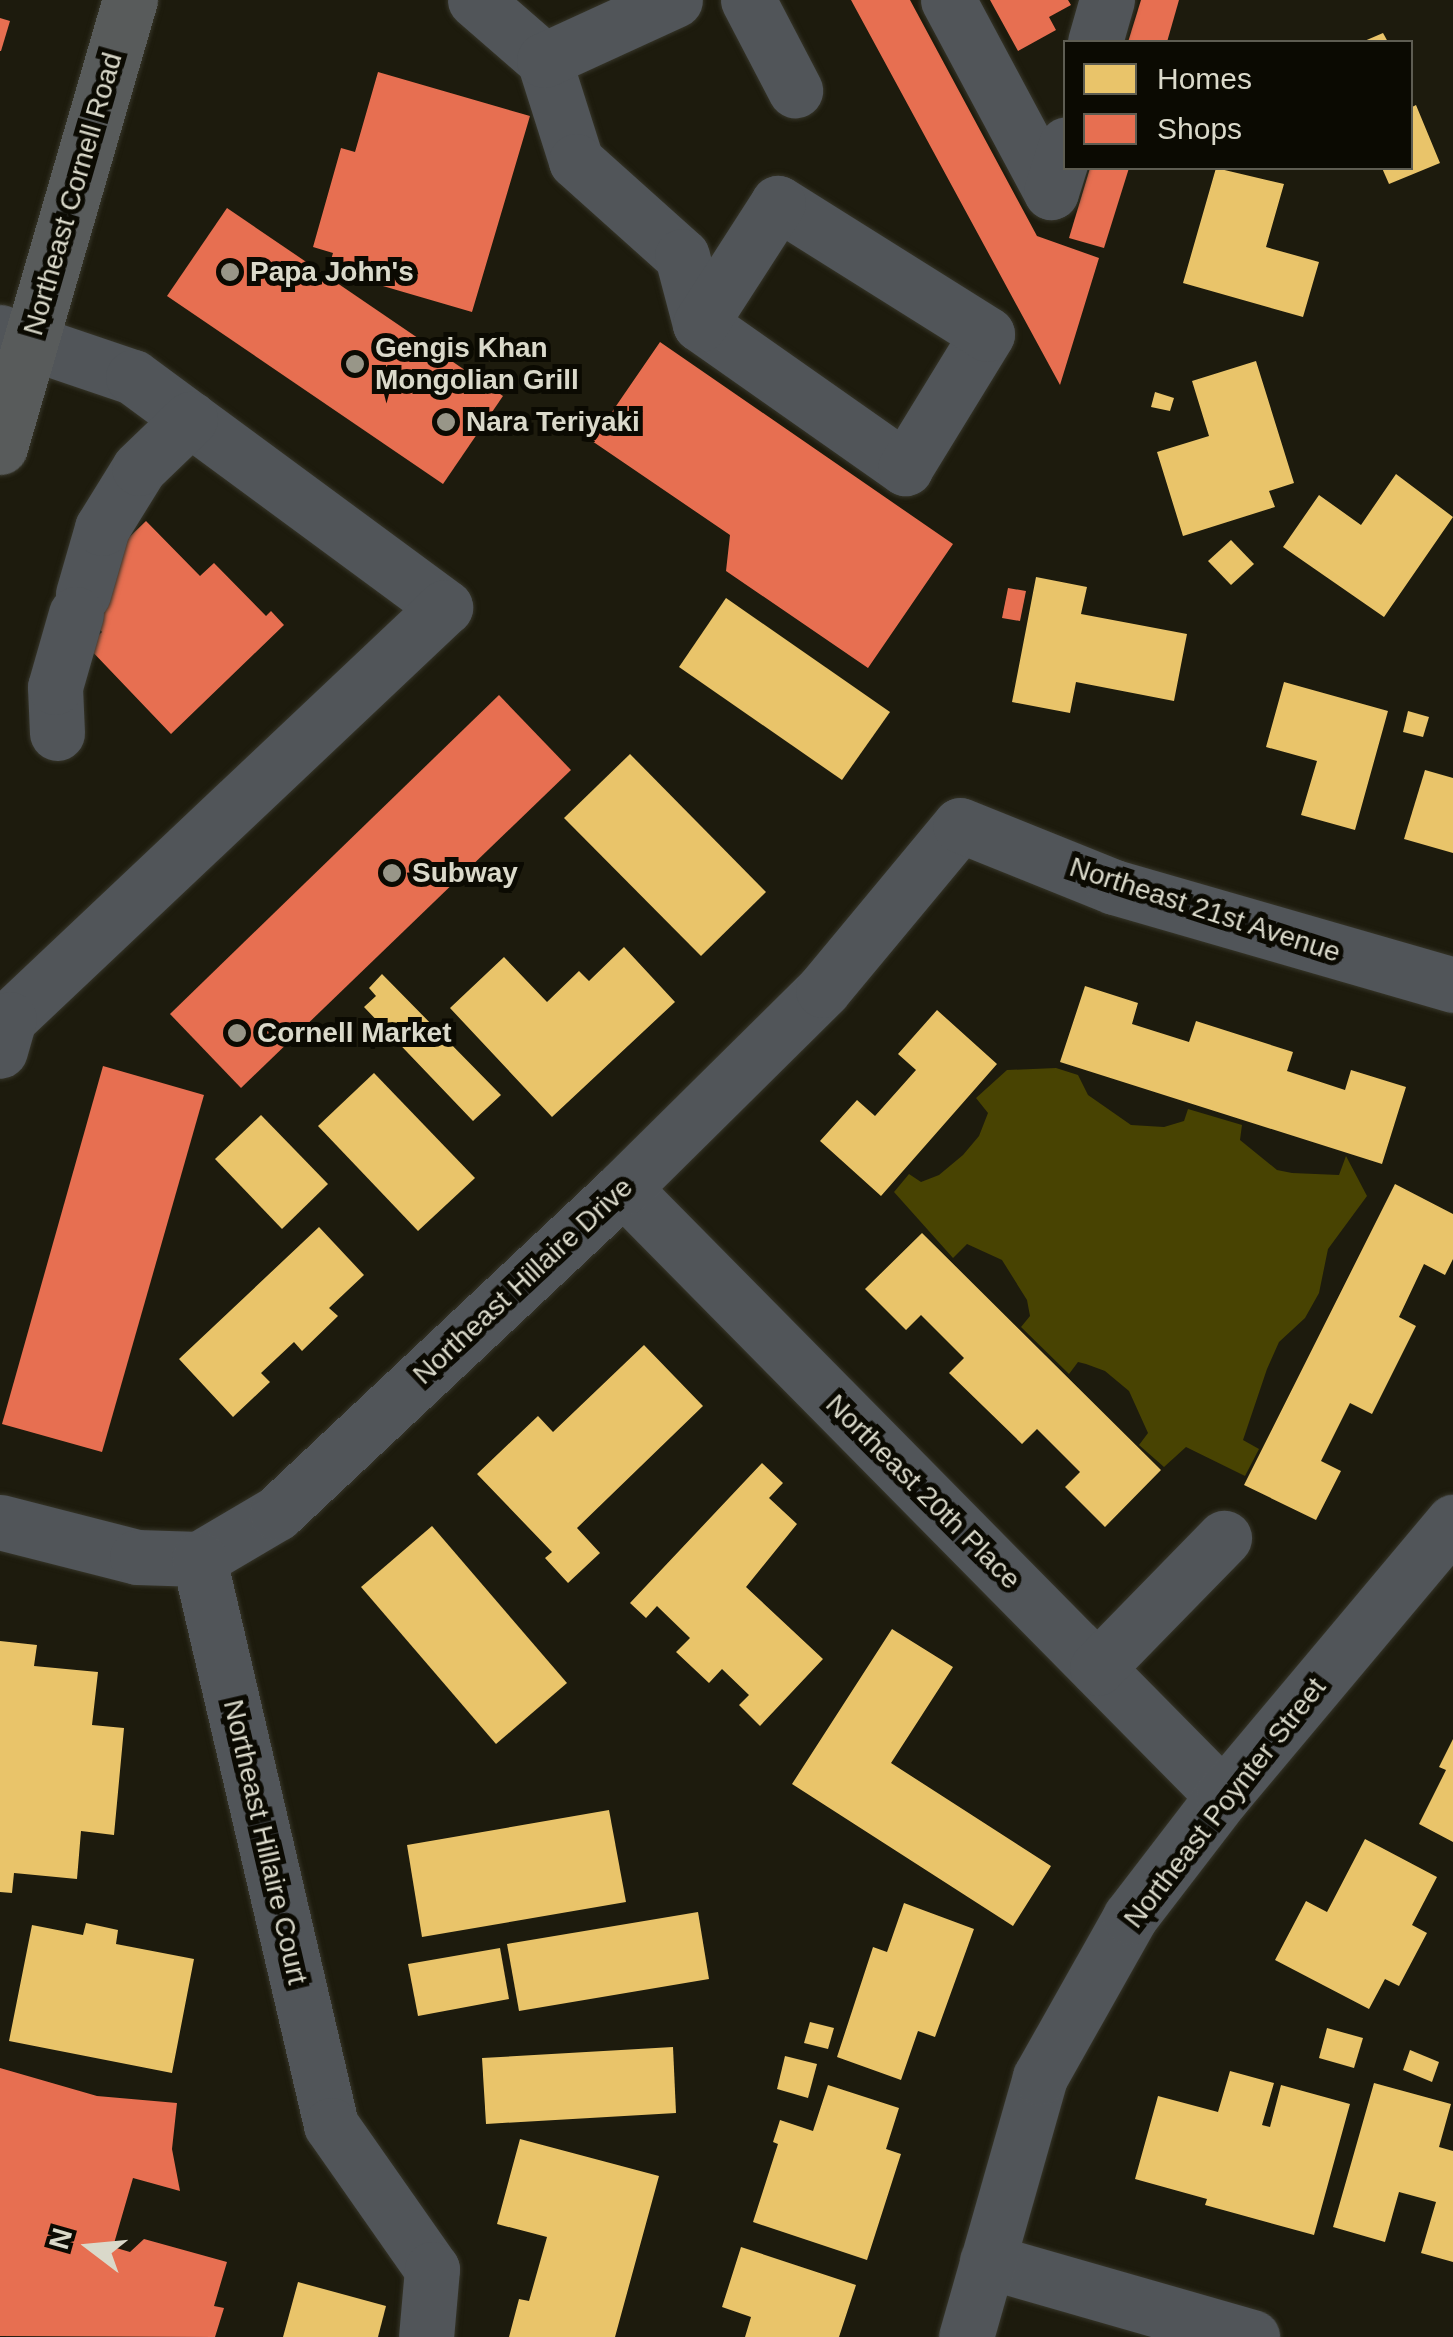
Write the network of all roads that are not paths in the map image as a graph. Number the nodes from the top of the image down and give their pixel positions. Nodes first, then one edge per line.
1 (130, 0) edge
2 (475, 0) edge
3 (675, 0) edge
4 (748, 0) edge
5 (948, 0) edge
6 (1107, 0) edge
7 (1096, 40) edge
8 (544, 60) junction
9 (795, 90) dead end
10 (1063, 154) edge
11 (700, 324) junction
12 (15, 336) edge
13 (190, 419) junction
14 (0, 446) edge
15 (58, 733) dead end
16 (960, 825) joint
17 (1453, 985) edge
18 (3, 1029) edge
19 (623, 1188) junction
20 (0, 1522) edge
21 (1453, 1522) edge
22 (1224, 1538) dead end
23 (199, 1559) junction
24 (1096, 1668) junction
25 (1223, 1796) junction
26 (987, 2261) junction
27 (426, 2337) edge
28 (966, 2337) edge
29 (1252, 2337) edge

1 - 12 highway, Northeast Cornell Road
2 - 8 street
3 - 8 street
4 - 9 street
5 - 10 street
6 - 7 street
8 - 11 street
11 - 11 street
12 - 13 street
12 - 14 highway, Northeast Cornell Road
13 - 15 street
13 - 18 street
16 - 17 street, Northeast 21st Avenue
16 - 19 street, Northeast Hillaire Drive
19 - 23 street, Northeast Hillaire Drive
19 - 24 street, Northeast 20th Place
20 - 23 street
21 - 25 street, Northeast Poynter Street
22 - 24 street
23 - 27 street, Northeast Hillaire Court
24 - 25 street, Northeast 20th Place
25 - 26 street, Northeast Poynter Street
26 - 28 street, Northeast Poynter Street
26 - 29 street

